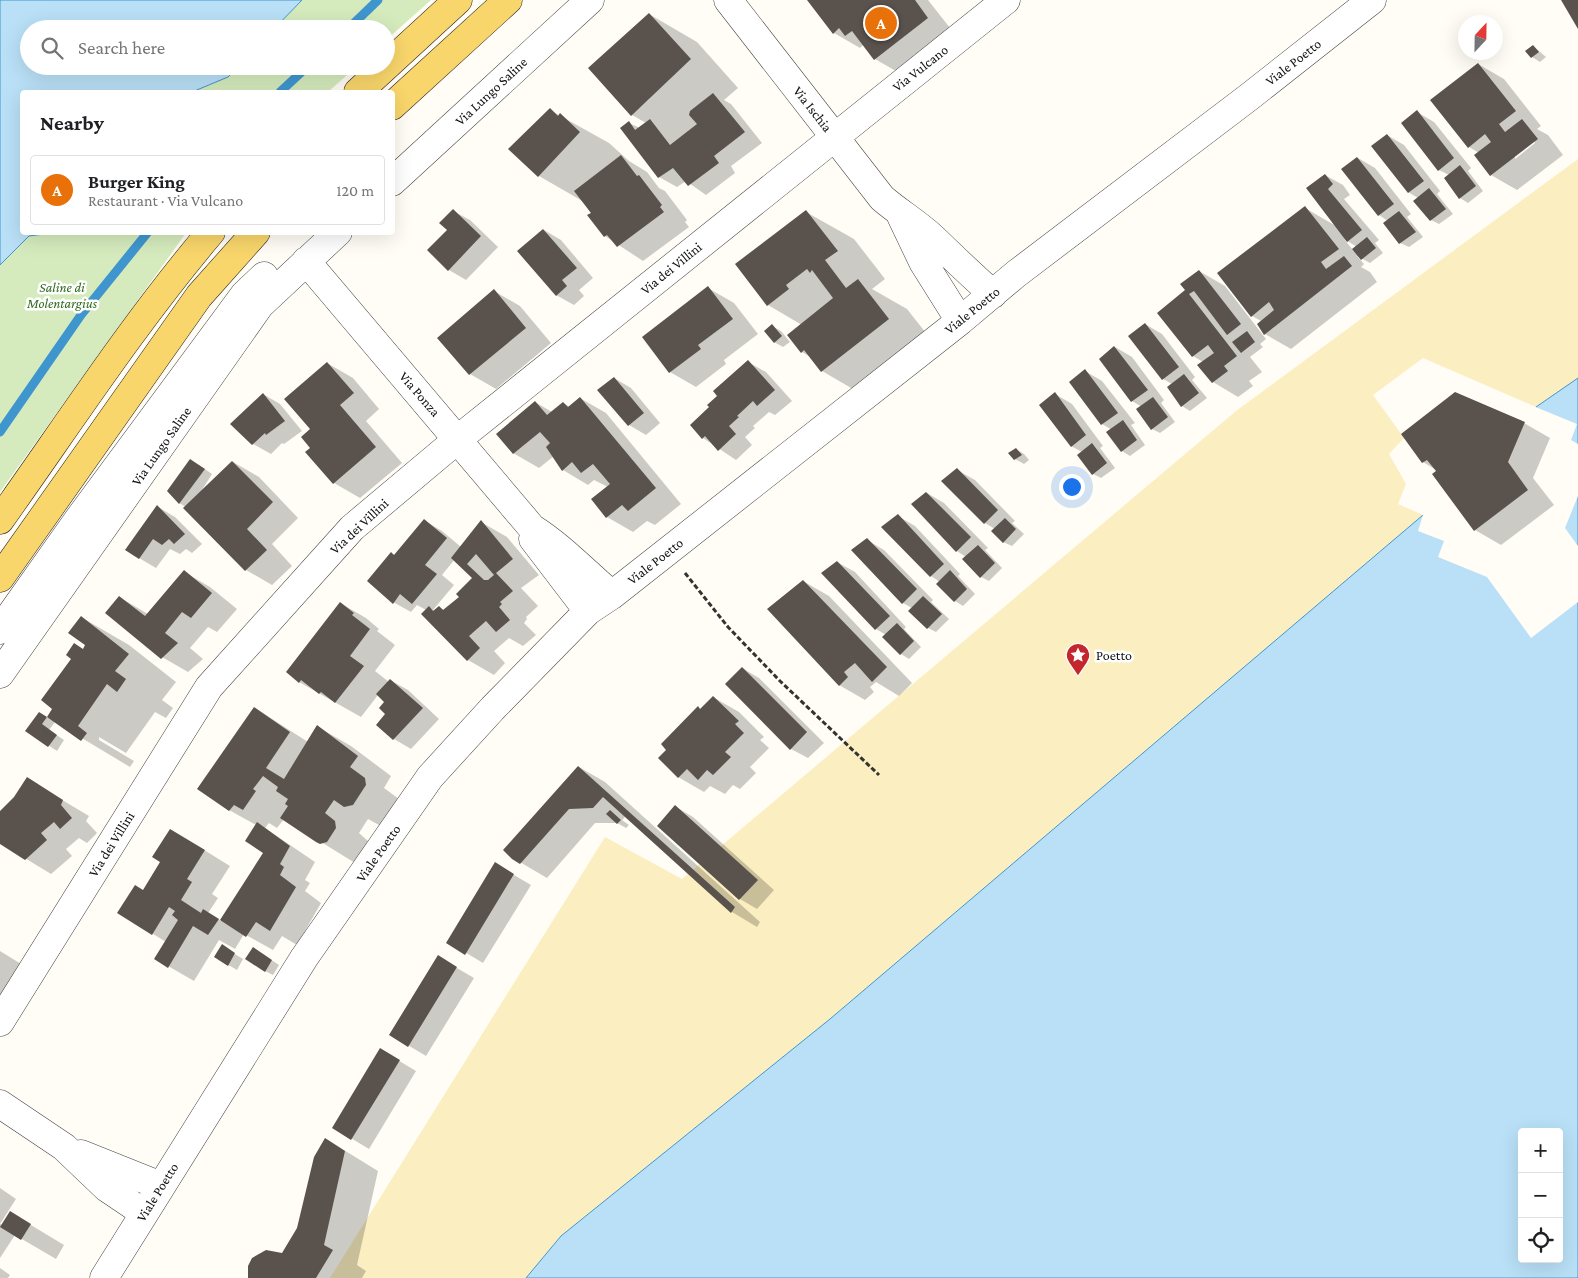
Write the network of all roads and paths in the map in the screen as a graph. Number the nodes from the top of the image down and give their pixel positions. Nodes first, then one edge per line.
1 (458, 0) edge
2 (508, 0) edge
3 (563, 0) edge
4 (590, 0) edge
5 (728, 0) edge
6 (1006, 0) edge
7 (1372, 0) edge
8 (395, 58) edge
9 (376, 75) edge
10 (360, 90) edge
11 (395, 103) edge
12 (834, 136) junction
13 (395, 154) edge
14 (395, 179) edge
15 (900, 215) junction
16 (209, 235) edge
17 (253, 235) edge
18 (308, 235) edge
19 (335, 235) edge
20 (306, 261) junction
21 (993, 294) junction
22 (960, 321) junction
23 (458, 439) junction
24 (0, 520) edge
25 (532, 528) junction
26 (682, 569) dead end
27 (0, 578) edge
28 (612, 595) junction
29 (588, 611) junction
30 (0, 630) edge
31 (0, 674) edge
32 (879, 775) dead end
33 (0, 1022) edge
34 (0, 1104) edge
35 (64, 1146) junction
36 (161, 1186) junction
37 (144, 1213) junction
38 (104, 1278) edge

1 - 8 main road
2 - 11 main road
3 - 13 street, Via Lungo Saline
4 - 14 street, Via Lungo Saline
5 - 12 street, Via Ischia
6 - 12 street, Via Vulcano
7 - 21 street, Viale Poetto
9 - 10 main road
12 - 15 street, Via Ischia
12 - 23 street, Via dei Villini
15 - 21 street, Via Ischia
15 - 22 street, Via Ischia
16 - 24 main road
17 - 27 main road
18 - 30 street, Via Lungo Saline
19 - 20 street, Via Lungo Saline
20 - 23 street, Via Ponza
20 - 31 street, Via Lungo Saline
21 - 22 street, Viale Poetto
22 - 28 street, Viale Poetto
23 - 25 street, Via Ponza
23 - 33 street, Via dei Villini
25 - 28 street, Via Ponza
25 - 29 street, Via Ponza
26 - 32 path
28 - 29 street, Viale Poetto
29 - 36 street, Viale Poetto
34 - 35 street
35 - 36 street
35 - 37 street
36 - 37 street, Viale Poetto
37 - 38 street, Viale Poetto

